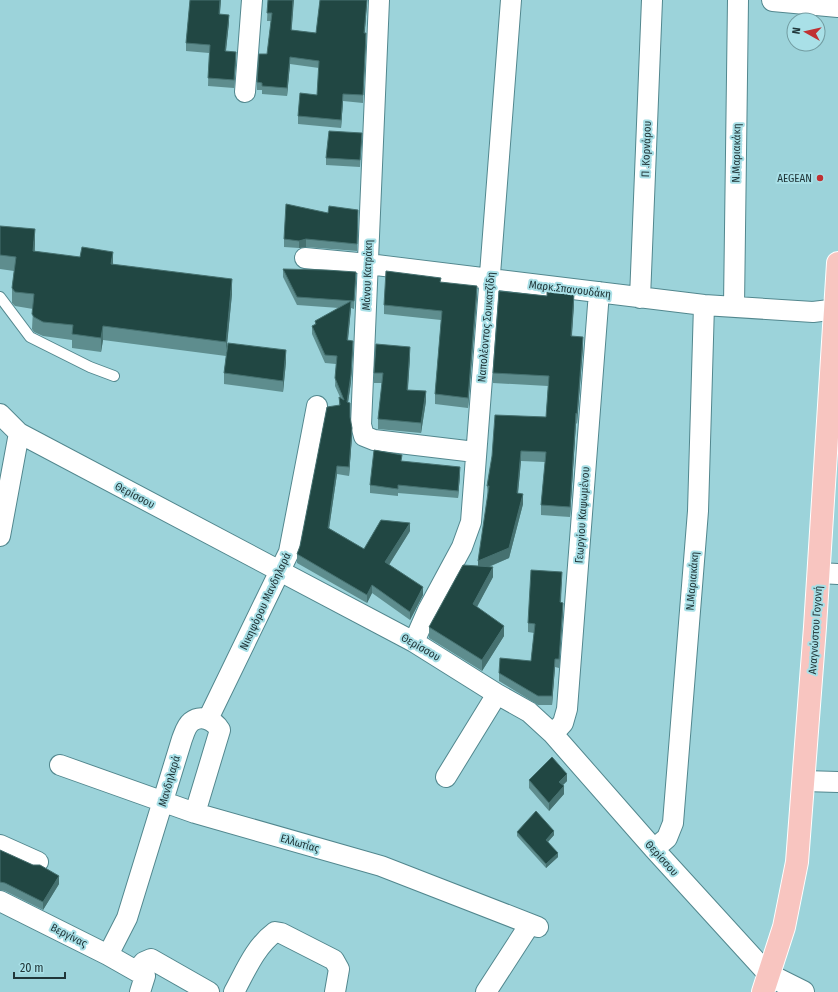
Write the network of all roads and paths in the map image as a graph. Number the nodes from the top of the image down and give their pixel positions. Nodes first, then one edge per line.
1 (252, 0) edge
2 (379, 0) edge
3 (511, 0) edge
4 (652, 0) edge
5 (738, 0) edge
6 (773, 0) edge
7 (838, 6) edge
8 (245, 92) dead end
9 (305, 258) dead end
10 (838, 263) edge
11 (368, 264) junction
12 (491, 279) junction
13 (599, 292) junction
14 (0, 297) edge
15 (640, 298) junction
16 (704, 305) junction
17 (734, 306) junction
18 (837, 309) edge
19 (114, 376) dead end
20 (317, 406) dead end
21 (0, 414) edge
22 (19, 433) junction
23 (475, 452) junction
24 (4, 487) edge
25 (0, 536) edge
26 (280, 573) junction
27 (828, 573) edge
28 (414, 642) junction
29 (497, 694) junction
30 (208, 719) junction
31 (553, 734) junction
32 (60, 765) dead end
33 (446, 777) dead end
34 (804, 781) junction
35 (838, 782) edge
36 (164, 801) junction
37 (195, 813) junction
38 (0, 845) edge
39 (654, 849) junction
40 (38, 862) dead end
41 (0, 901) edge
42 (108, 955) junction
43 (136, 971) junction
44 (766, 984) edge
45 (140, 992) edge
46 (209, 992) edge
47 (234, 992) edge
48 (334, 992) edge
49 (486, 992) edge
50 (803, 992) edge

1 - 8 street
2 - 11 street, Μάνου Κατράκη
3 - 12 street, Ναπολέοντος Σουκατζίδη
4 - 15 street, Π .Κορνάρου
5 - 17 street, Ν.Μαριακάκη
6 - 7 main road
9 - 11 street, Μαρκ.Σπανουδάκη
10 - 18 main road, Αναγνώστου Γογονή
11 - 12 street, Μαρκ.Σπανουδάκη
11 - 23 street, Μάνου Κατράκη
12 - 13 street, Μαρκ.Σπανουδάκη
12 - 23 street, Ναπολέοντος Σουκατζίδη
13 - 15 street, Μαρκ.Σπανουδάκη
13 - 31 street, Γεωργίου Καψωμένου
14 - 19 lane
15 - 16 street, Μαρκ.Σπανουδάκη
16 - 17 street, Μαρκ.Σπανουδάκη
16 - 39 street, Ν.Μαριακάκη
17 - 18 street, Μαρκ.Σπανουδάκη
18 - 27 main road, Αναγνώστου Γογονή
20 - 26 street, Νικηφόρου Μανδηλαρά
21 - 22 street, Θερίσσου
22 - 24 street
22 - 26 street, Θερίσσου
23 - 28 street, Ναπολέοντος Σουκατζίδη
24 - 25 street
26 - 28 street, Θερίσσου
26 - 30 street, Νικηφόρου Μανδηλαρά
27 - 34 main road, Αναγνώστου Γογονή
28 - 29 street, Θερίσσου
29 - 31 street, Θερίσσου
29 - 33 street
30 - 36 street, Μανδηλαρά
30 - 37 street
31 - 39 street, Θερίσσου
32 - 36 street, Ελλωτίας
34 - 35 street
34 - 44 main road, Αναγνώστου Γογονή
36 - 37 street, Ελλωτίας
36 - 42 street, Μανδηλαρά
37 - 49 street, Ελλωτίας
38 - 40 street
39 - 44 street, Θερίσσου
41 - 42 street, Βεργίνας
42 - 43 street, Βεργίνας
43 - 45 street
43 - 46 street
44 - 50 main road
47 - 48 street

